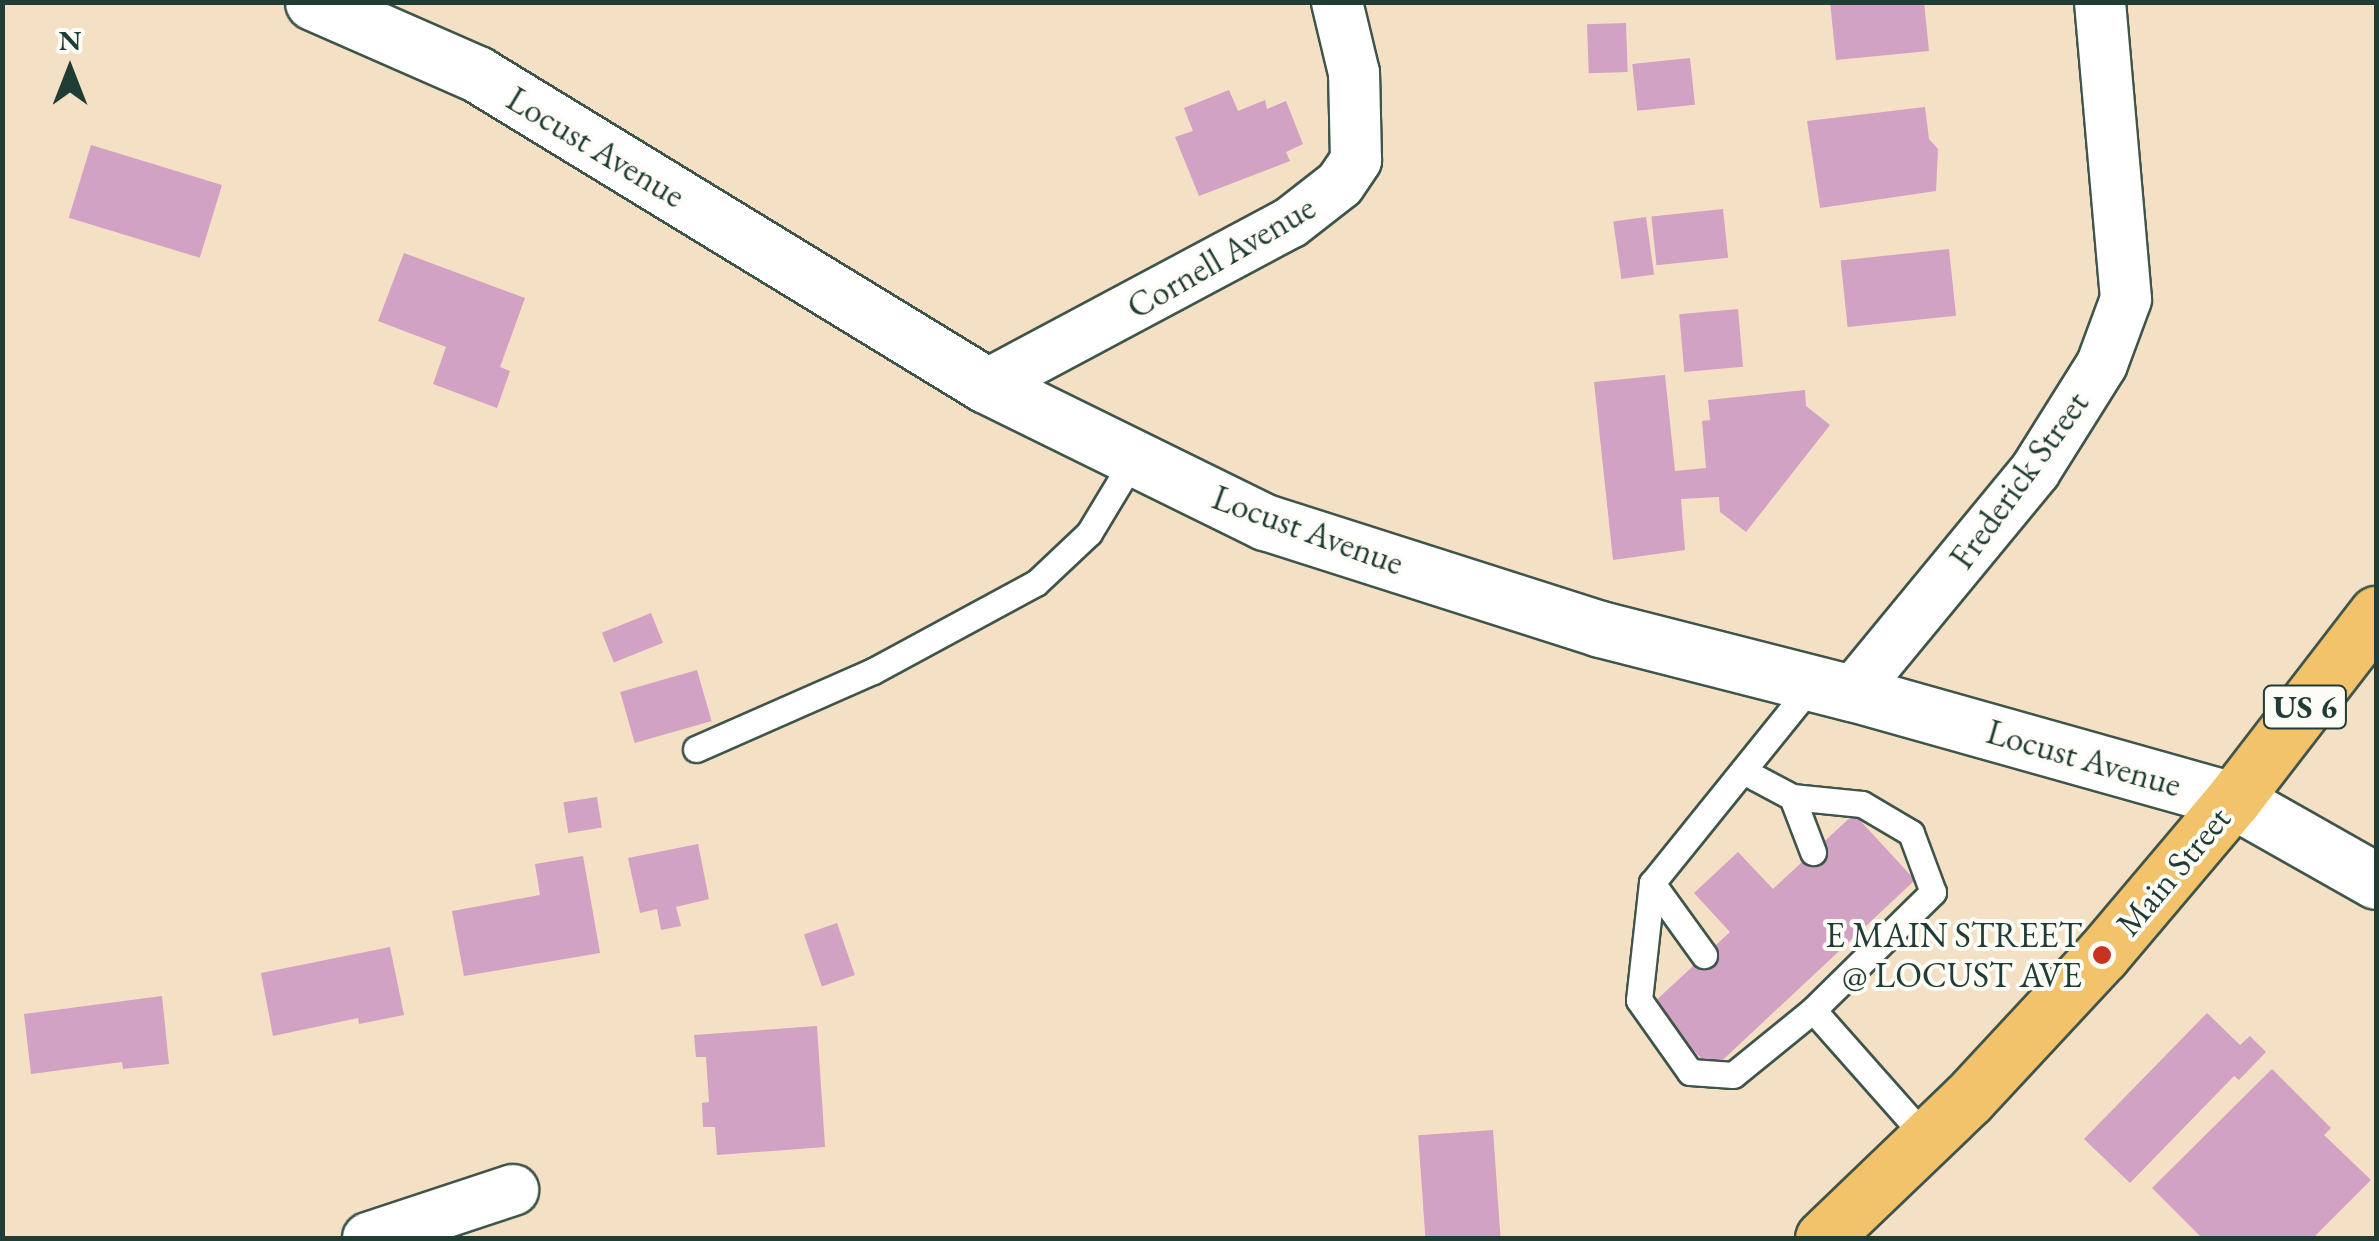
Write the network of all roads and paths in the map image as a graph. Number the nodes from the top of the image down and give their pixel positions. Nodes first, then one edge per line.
1 (313, 2) edge
2 (1337, 2) edge
3 (2100, 2) edge
4 (986, 385) junction
5 (1133, 460) junction
6 (2376, 614) edge
7 (1832, 689) junction
8 (696, 748) dead end
9 (1745, 772) junction
10 (1792, 797) junction
11 (2233, 800) junction
12 (1813, 852) dead end
13 (2376, 881) edge
14 (1652, 883) junction
15 (1704, 956) dead end
16 (1812, 1010) junction
17 (1927, 1140) junction
18 (513, 1190) dead end
19 (368, 1238) edge
20 (1823, 1238) edge

1 - 4 street, Locust Avenue
2 - 4 street, Cornell Avenue
3 - 7 street, Frederick Street
4 - 5 street, Locust Avenue
5 - 7 street, Locust Avenue
5 - 8 lane
6 - 11 main road, Main Street / US 6
7 - 9 lane
7 - 11 street, Locust Avenue
9 - 10 lane
9 - 14 lane
10 - 12 lane
10 - 16 lane
11 - 13 street, Locust Avenue
11 - 17 main road, Main Street / US 6
14 - 15 lane
14 - 16 lane
16 - 17 lane
17 - 20 main road, Main Street / US 6
18 - 19 street

